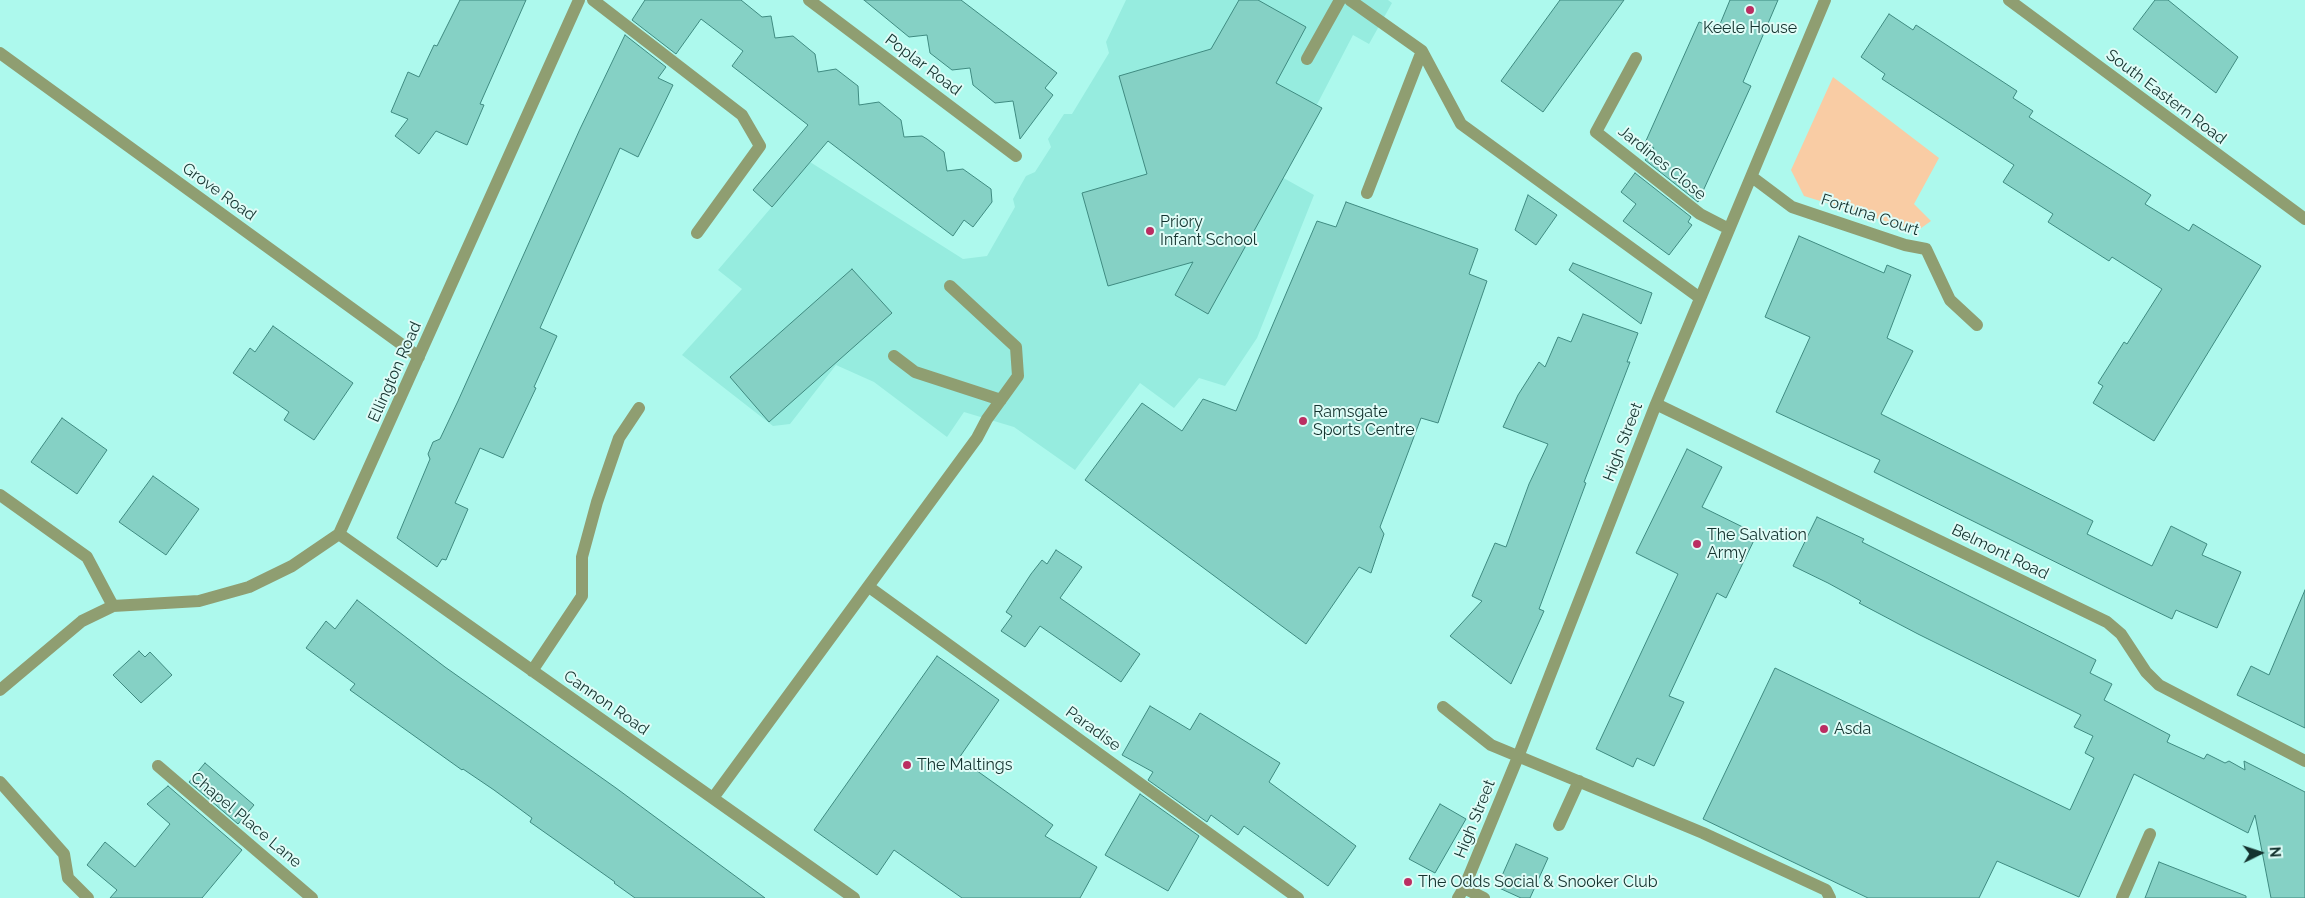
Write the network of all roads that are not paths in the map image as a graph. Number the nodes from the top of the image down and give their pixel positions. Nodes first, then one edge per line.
1 (579, 0) edge
2 (593, 0) edge
3 (809, 0) edge
4 (1340, 0) edge
5 (1350, 0) edge
6 (1825, 0) edge
7 (2010, 0) edge
8 (1422, 51) junction
9 (0, 53) edge
10 (1636, 58) dead end
11 (1307, 59) dead end
12 (1016, 156) dead end
13 (1752, 177) junction
14 (1367, 193) dead end
15 (2305, 219) edge
16 (1729, 229) junction
17 (697, 233) dead end
18 (950, 286) dead end
19 (1700, 298) junction
20 (1977, 325) dead end
21 (894, 356) dead end
22 (419, 357) junction
23 (1001, 400) junction
24 (1656, 404) junction
25 (638, 408) dead end
26 (0, 494) edge
27 (340, 534) junction
28 (869, 587) junction
29 (113, 606) junction
30 (532, 671) junction
31 (0, 690) edge
32 (1443, 707) dead end
33 (1518, 757) junction
34 (2305, 761) edge
35 (158, 766) dead end
36 (1579, 781) junction
37 (0, 782) edge
38 (713, 798) junction
39 (1558, 825) dead end
40 (2150, 834) dead end
41 (1461, 893) edge
42 (88, 898) edge
43 (312, 898) edge
44 (854, 898) edge
45 (1298, 898) edge
46 (1484, 898) edge
47 (1830, 898) edge
48 (2122, 898) edge

1 - 22 street, Ellington Road
2 - 17 street
3 - 12 street, Poplar Road
4 - 11 street
5 - 8 street
6 - 13 street, High Street
7 - 15 street, South Eastern Road
8 - 14 street
8 - 19 street
9 - 22 street, Grove Road
10 - 16 street, Jardines Close
13 - 16 street, High Street
13 - 20 street, Fortuna Court
16 - 19 street, High Street
18 - 23 street
19 - 24 street, High Street
21 - 23 street
22 - 27 street, Ellington Road
23 - 28 street
24 - 33 street, High Street
24 - 34 street, Belmont Road
25 - 30 street
26 - 29 street
27 - 29 street
27 - 30 street, Cannon Road
28 - 38 street
28 - 45 street, Paradise
29 - 31 street
30 - 38 street, Cannon Road
32 - 33 street
33 - 36 street
33 - 41 street, High Street
35 - 43 street, Chapel Place Lane
36 - 39 street
36 - 47 street
37 - 42 street
38 - 44 street, Cannon Road
40 - 48 street
41 - 46 street

